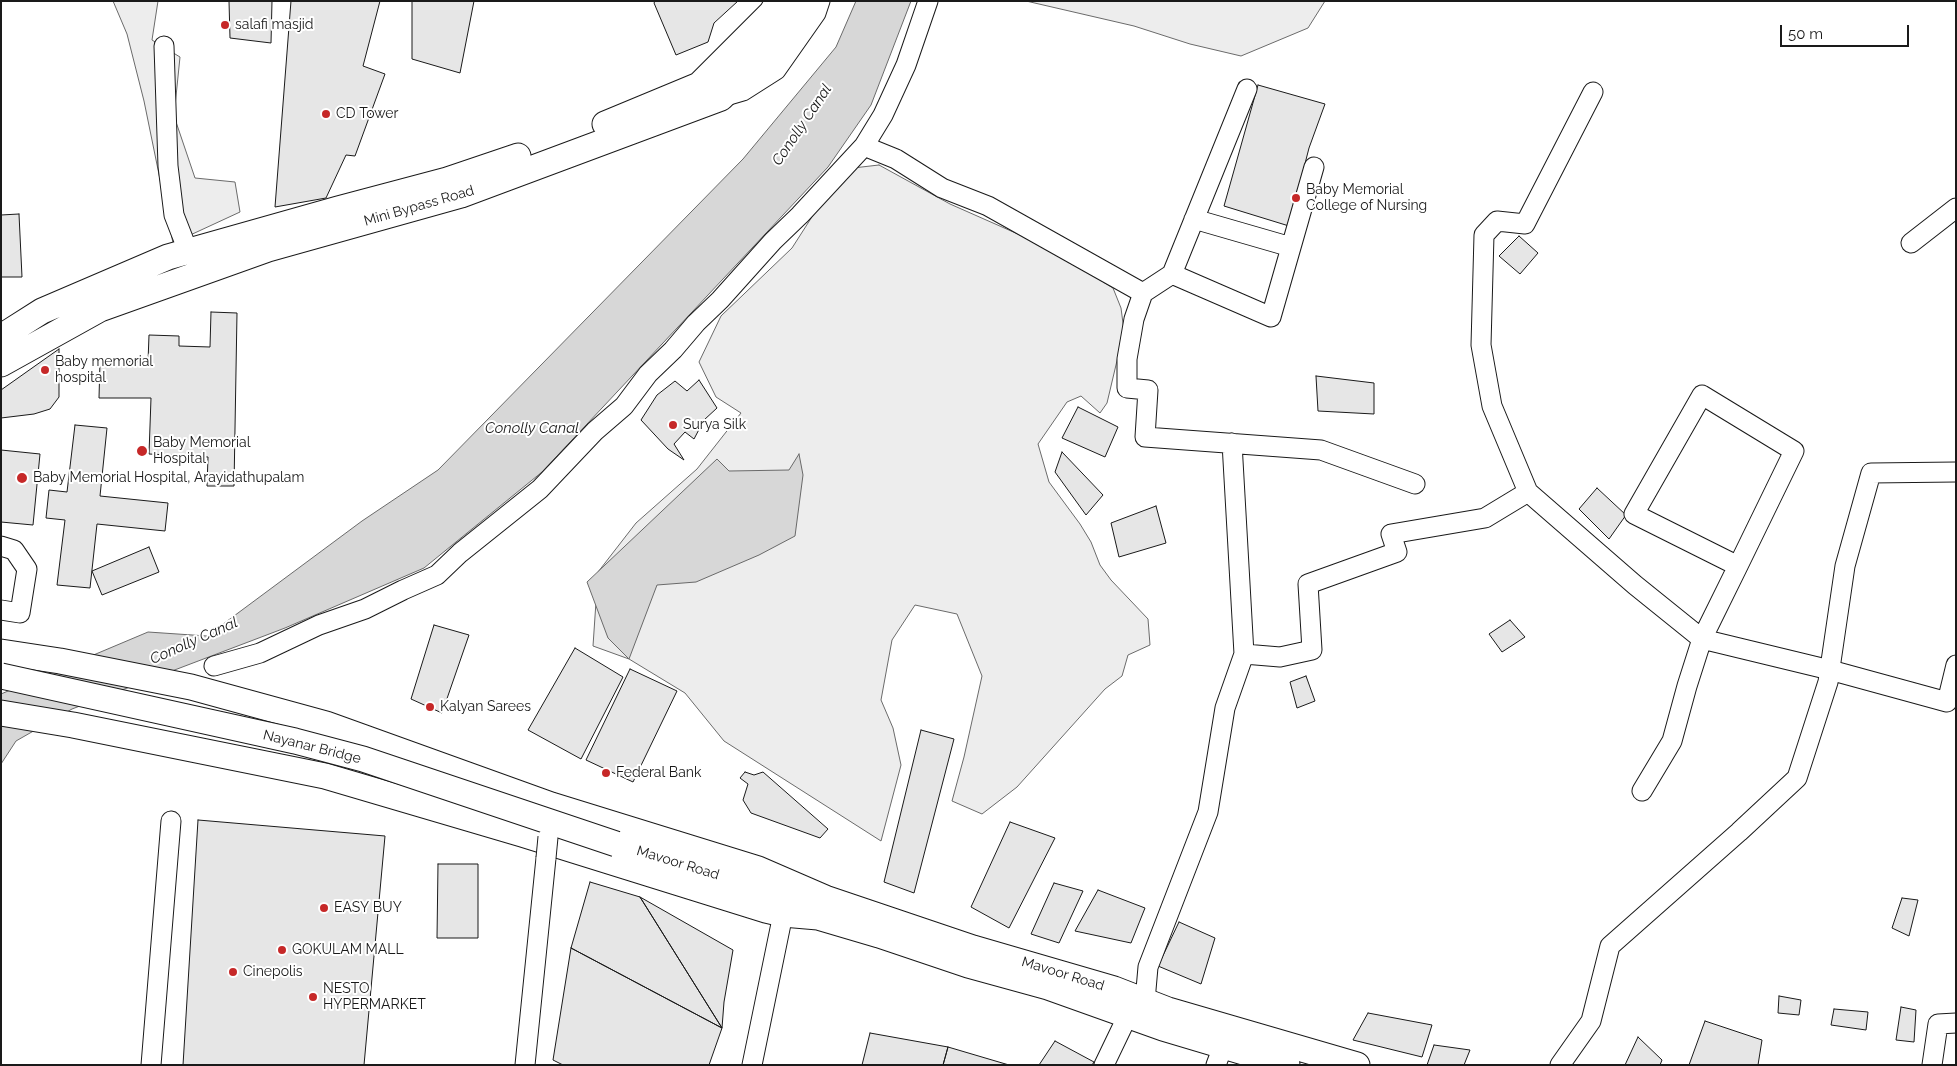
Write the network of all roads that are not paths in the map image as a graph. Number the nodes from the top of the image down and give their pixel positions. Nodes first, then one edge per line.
1 (778, 1) edge
2 (804, 1) edge
3 (820, 1) edge
4 (928, 1) edge
5 (164, 46) dead end
6 (1247, 89) dead end
7 (1593, 92) dead end
8 (721, 98) junction
9 (636, 121) junction
10 (864, 146) junction
11 (1314, 167) dead end
12 (1956, 208) edge
13 (1194, 219) junction
14 (1911, 243) dead end
15 (1291, 246) junction
16 (188, 251) junction
17 (163, 259) junction
18 (1172, 274) junction
19 (175, 282) junction
20 (1143, 293) junction
21 (1, 337) edge
22 (1, 364) edge
23 (1232, 443) junction
24 (1956, 472) edge
25 (1415, 484) dead end
26 (1528, 492) junction
27 (1, 546) edge
28 (1738, 566) junction
29 (1, 610) edge
30 (1702, 638) junction
31 (1, 652) edge
32 (1244, 654) junction
33 (1956, 665) edge
34 (214, 666) dead end
35 (1830, 670) junction
36 (1, 676) edge
37 (247, 703) junction
38 (1951, 704) edge
39 (1, 713) edge
40 (226, 756) junction
41 (1642, 791) dead end
42 (171, 821) dead end
43 (548, 834) dead end
44 (616, 844) joint
45 (822, 907) junction
46 (783, 914) junction
47 (1136, 1008) junction
48 (1956, 1023) edge
49 (1223, 1046) edge
50 (151, 1065) edge
51 (525, 1065) edge
52 (752, 1065) edge
53 (1104, 1065) edge
54 (1287, 1065) edge
55 (1357, 1065) edge
56 (1560, 1065) edge
57 (1932, 1065) edge

1 - 9 main road, Mini Bypass Road
2 - 8 main road, Mini Bypass Road
3 - 8 street
4 - 10 street
5 - 16 street
6 - 13 street
7 - 26 street
8 - 9 main road, Mini Bypass Road
9 - 16 main road, Mini Bypass Road
9 - 19 main road, Mini Bypass Road
10 - 20 street
10 - 34 street
11 - 15 street
12 - 14 street
13 - 15 street
13 - 18 street
15 - 18 street
16 - 17 main road, Mini Bypass Road
17 - 19 main road
17 - 21 main road, Mini Bypass Road
18 - 20 street
19 - 22 main road, Mini Bypass Road
20 - 23 street
23 - 25 street
23 - 32 street
24 - 35 street
26 - 30 street
26 - 32 street
27 - 29 street
28 - 28 street
28 - 30 street
30 - 35 street
30 - 41 street
31 - 37 main road
32 - 47 street
33 - 38 street
35 - 38 street
35 - 56 street
36 - 44 main road, Nayanar Bridge, bridge
37 - 40 main road
37 - 45 main road
39 - 40 main road
40 - 46 main road
42 - 50 street
43 - 51 street, bridge
44 - 45 main road, Mavoor Road
45 - 46 main road
45 - 47 main road, Mavoor Road
46 - 52 street
47 - 49 main road, Mavoor Road
47 - 53 street
48 - 57 street
49 - 54 main road, Mavoor Road
49 - 55 main road, Mavoor Road

